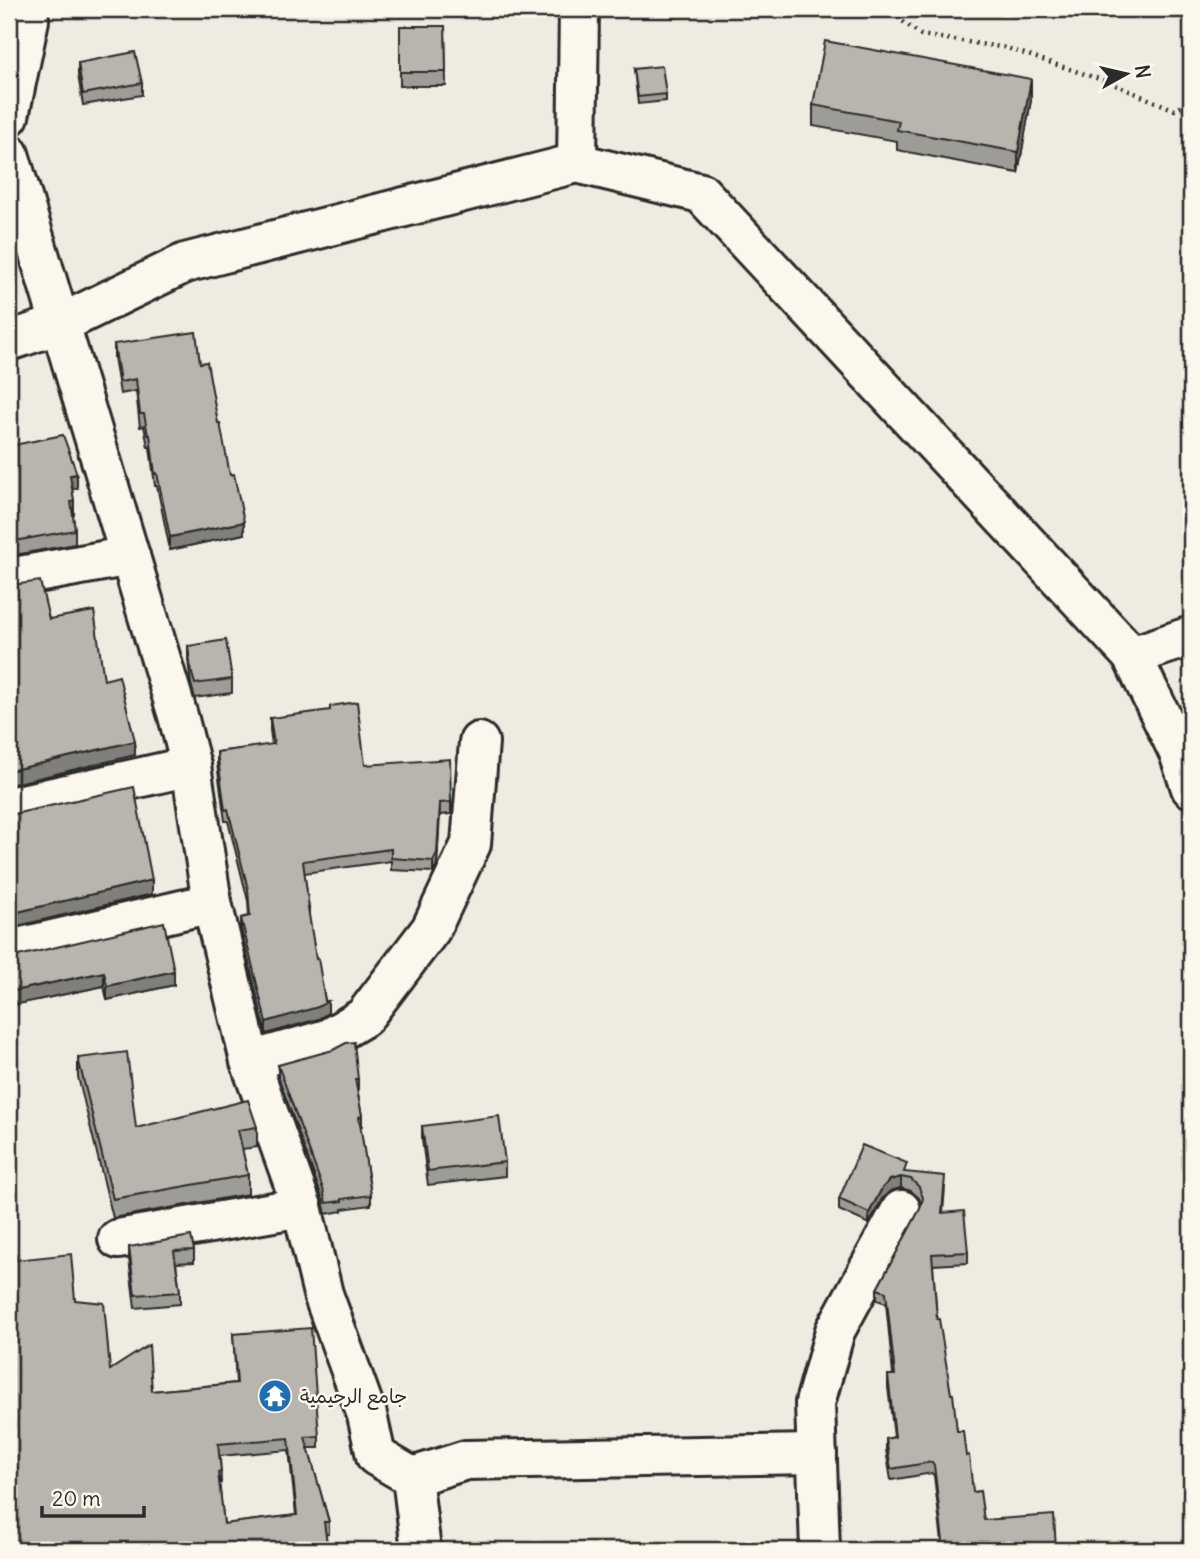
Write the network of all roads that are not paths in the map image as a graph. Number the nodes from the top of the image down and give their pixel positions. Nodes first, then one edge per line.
1 (28, 9) edge
2 (579, 9) edge
3 (9, 116) edge
4 (9, 155) edge
5 (577, 163) junction
6 (60, 324) junction
7 (9, 341) edge
8 (130, 556) junction
9 (9, 579) edge
10 (1191, 636) edge
11 (1132, 656) junction
12 (479, 742) dead end
13 (191, 766) junction
14 (1191, 788) edge
15 (9, 807) edge
16 (212, 903) junction
17 (9, 950) edge
18 (250, 1061) junction
19 (302, 1207) junction
20 (901, 1210) dead end
21 (118, 1239) dead end
22 (817, 1454) junction
23 (412, 1477) junction
24 (421, 1550) edge
25 (820, 1550) edge

1 - 3 street
2 - 5 street
4 - 6 street
5 - 6 street
5 - 11 street
6 - 7 street
6 - 8 street
8 - 9 street
8 - 13 street
10 - 11 street
11 - 14 street
12 - 18 street
13 - 15 street
13 - 16 street
16 - 17 street
16 - 18 street
18 - 19 street
19 - 21 street
19 - 23 street
20 - 22 street
22 - 23 street
22 - 25 street
23 - 24 street

